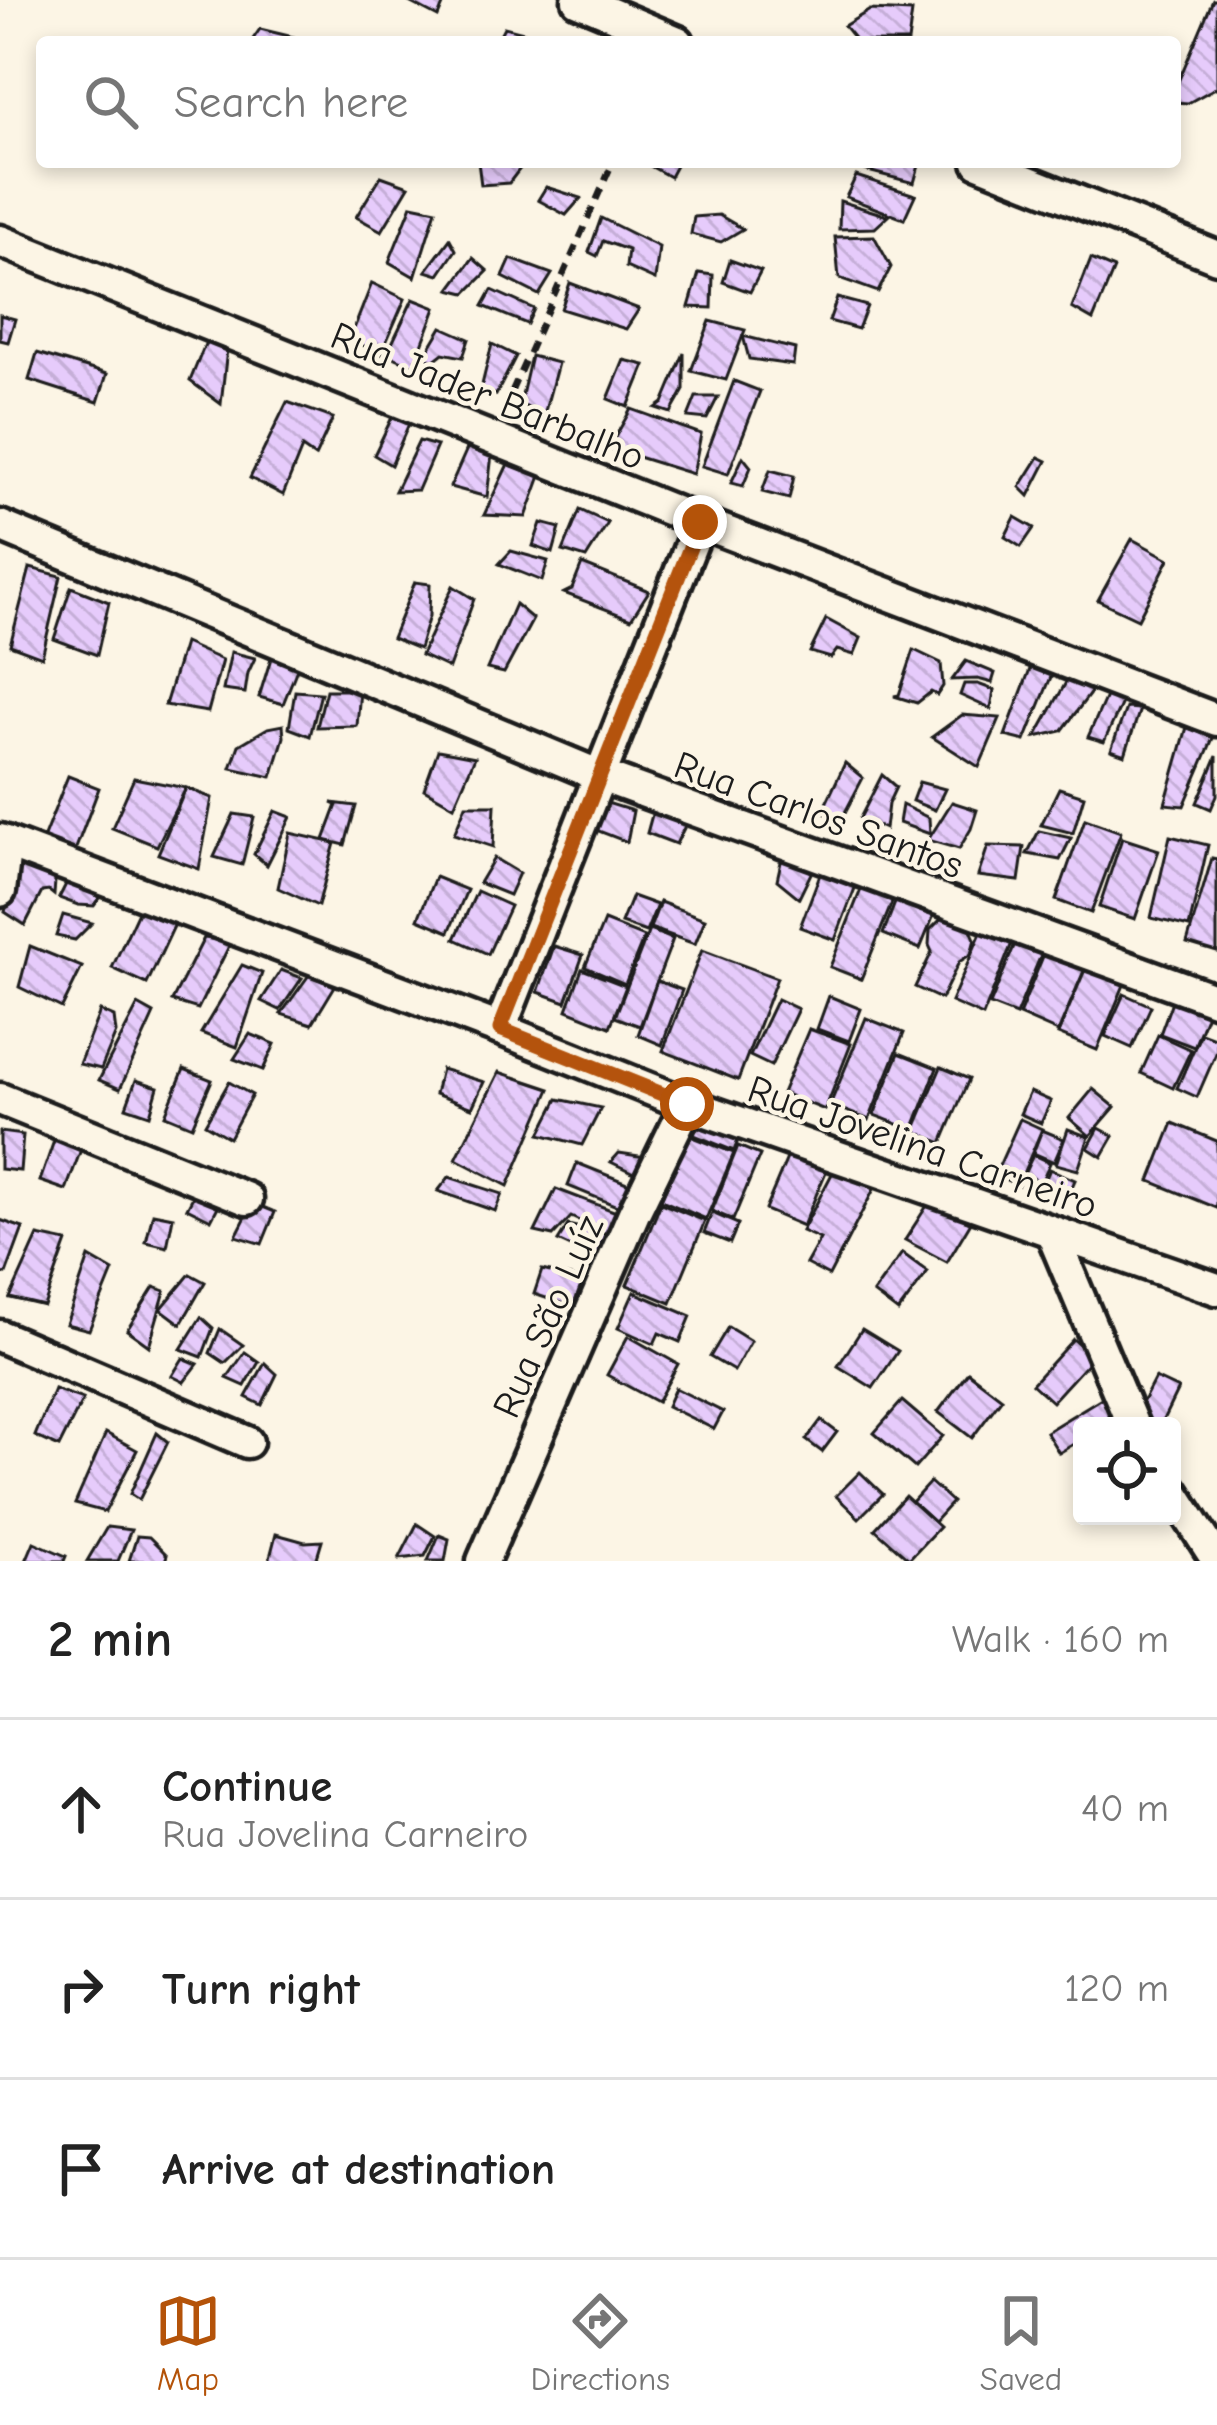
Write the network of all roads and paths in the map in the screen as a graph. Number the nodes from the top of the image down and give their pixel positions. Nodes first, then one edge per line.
1 (578, 0) edge
2 (664, 36) edge
3 (610, 168) edge
4 (994, 168) edge
5 (0, 241) edge
6 (1217, 257) edge
7 (492, 438) junction
8 (700, 522) junction
9 (0, 526) edge
10 (1217, 720) edge
11 (598, 775) junction
12 (3, 841) edge
13 (0, 891) edge
14 (1217, 1000) edge
15 (500, 1029) junction
16 (0, 1099) edge
17 (687, 1104) junction
18 (247, 1199) dead end
19 (1052, 1233) junction
20 (1217, 1289) edge
21 (0, 1336) edge
22 (1129, 1417) edge
23 (247, 1442) dead end
24 (1181, 1504) edge
25 (1217, 1560) edge
26 (483, 1561) edge

1 - 2 street
3 - 7 path
4 - 6 street
5 - 7 street, Rua Jader Barbalho
7 - 8 street, Rua Jader Barbalho
8 - 10 street, Rua Jader Barbalho
8 - 11 street
9 - 11 street, Rua Carlos Santos
11 - 14 street, Rua Carlos Santos
11 - 15 street
12 - 13 street
12 - 15 street, Rua Jovelina Carneiro
15 - 17 street, Rua Jovelina Carneiro
16 - 18 street
17 - 19 street, Rua Jovelina Carneiro
17 - 26 street, Rua São Luíz
19 - 20 street, Rua Jovelina Carneiro
19 - 22 street
21 - 23 street
24 - 25 street

